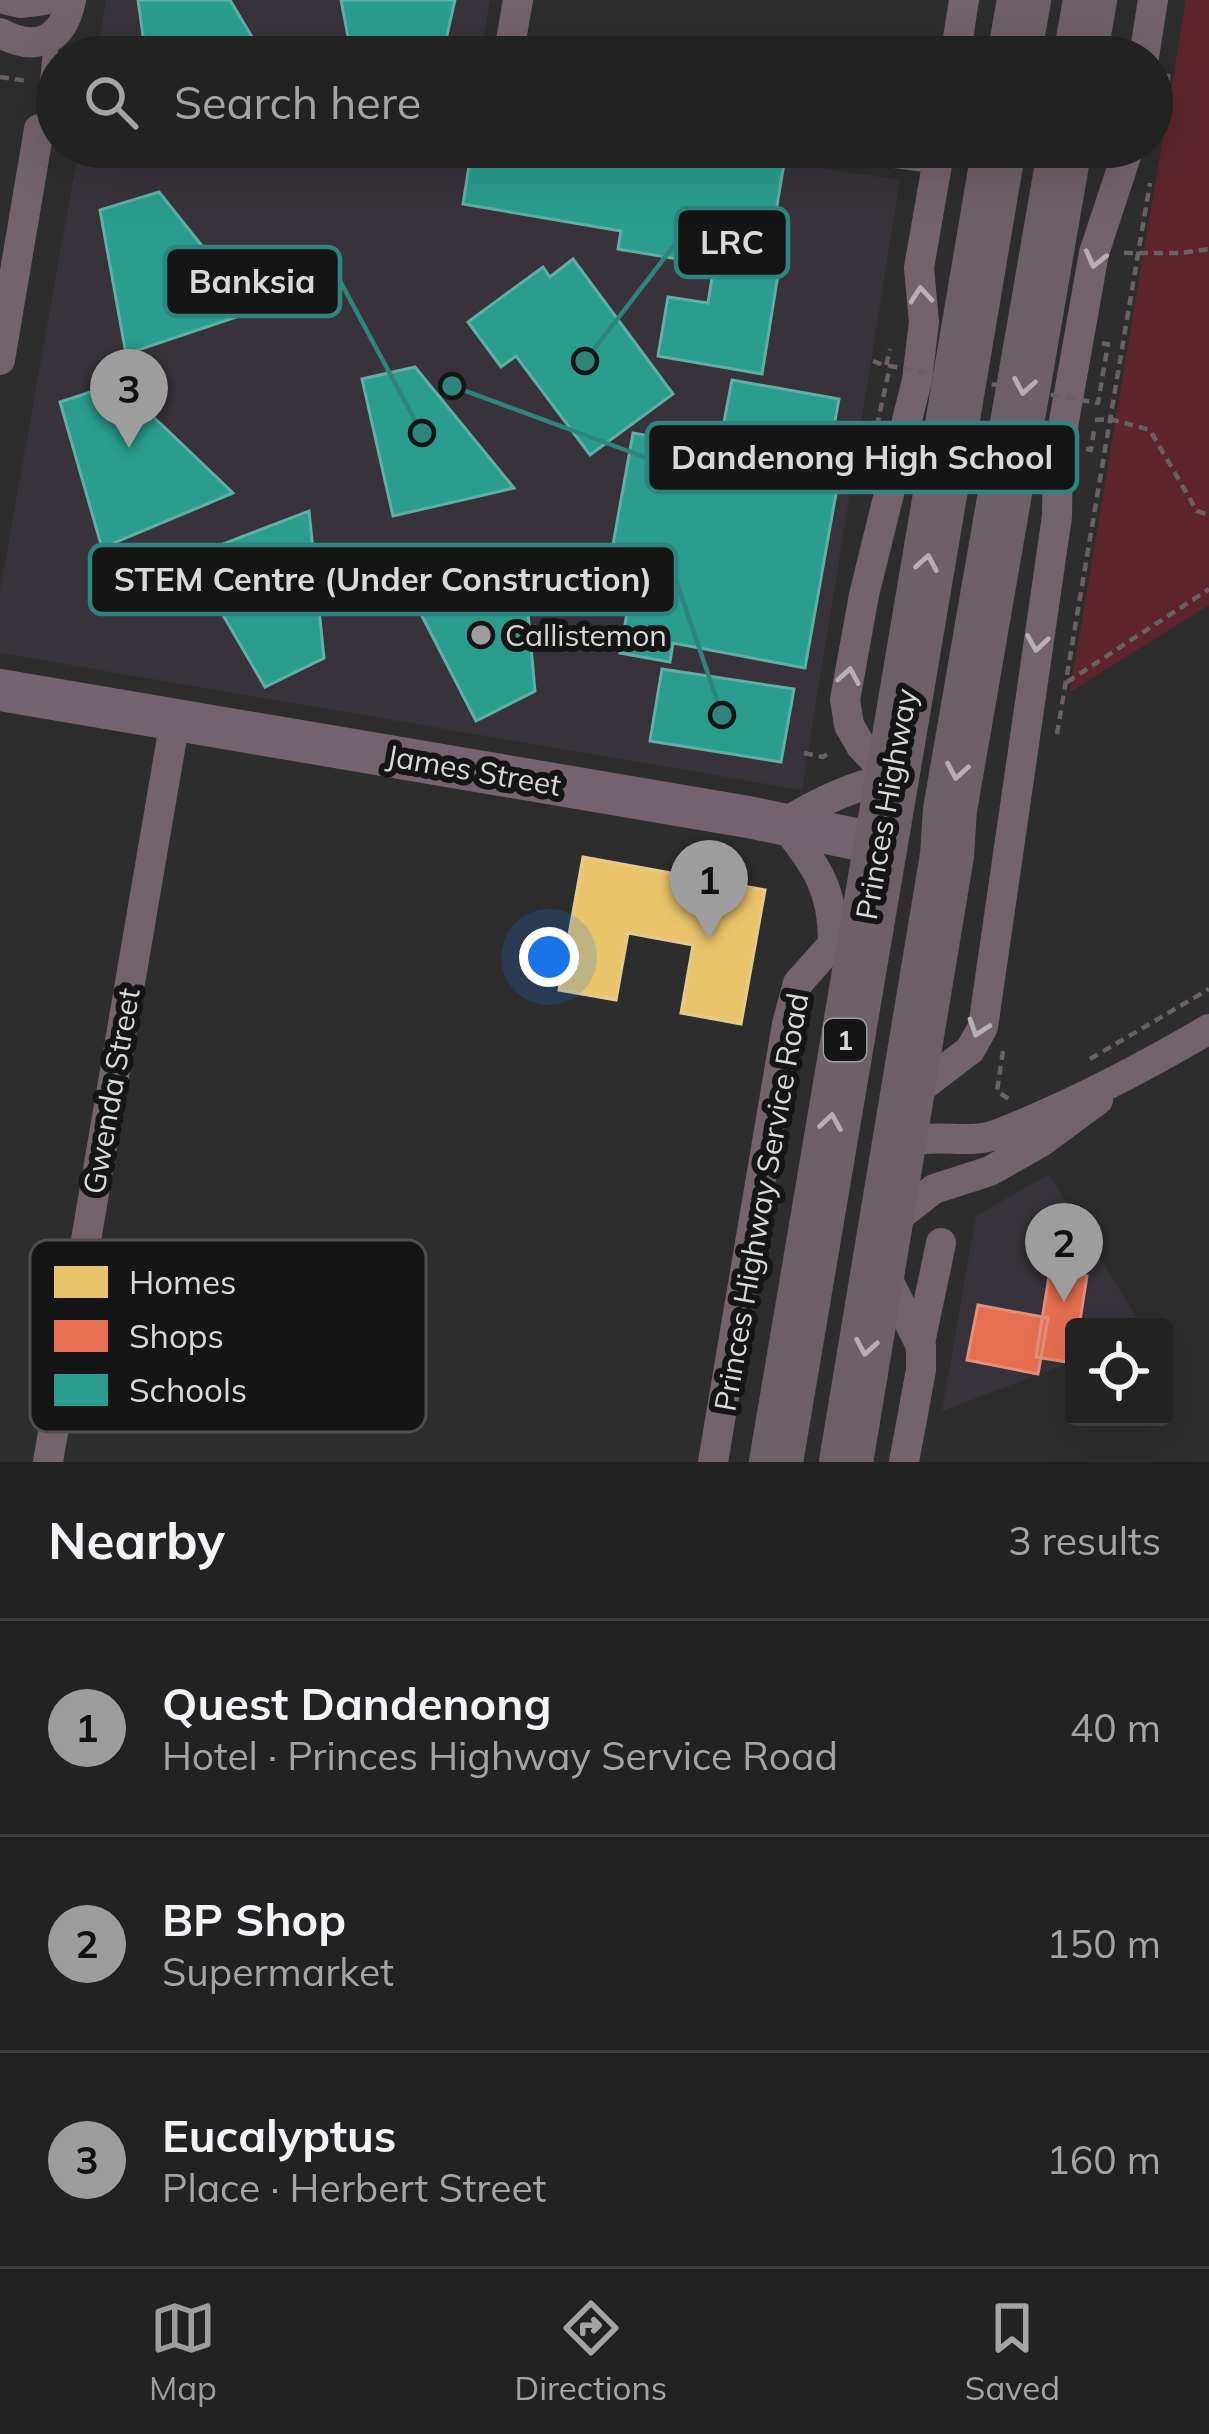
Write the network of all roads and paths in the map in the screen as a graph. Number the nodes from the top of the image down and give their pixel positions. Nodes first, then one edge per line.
1 (7, 0) edge
2 (43, 0) edge
3 (71, 0) edge
4 (518, 0) edge
5 (964, 0) edge
6 (1024, 0) edge
7 (1090, 0) edge
8 (1153, 0) edge
9 (0, 33) edge
10 (52, 36) joint
11 (512, 36) edge
12 (958, 36) edge
13 (1018, 36) edge
14 (1084, 36) edge
15 (1155, 36) edge
16 (36, 41) edge
17 (36, 147) edge
18 (936, 168) edge
19 (995, 168) edge
20 (1061, 168) edge
21 (1134, 168) edge
22 (1150, 184) dead end
23 (1209, 248) edge
24 (1094, 253) junction
25 (1138, 253) junction
26 (1098, 343) dead end
27 (0, 360) edge
28 (1096, 417) dead end
29 (1110, 419) junction
30 (886, 432) dead end
31 (1209, 515) edge
32 (1209, 589) edge
33 (0, 690) edge
34 (175, 720) junction
35 (891, 778) junction
36 (783, 824) junction
37 (880, 844) junction
38 (947, 855) junction
39 (833, 944) junction
40 (1209, 989) edge
41 (847, 1027) junction
42 (1209, 1029) edge
43 (1004, 1047) dead end
44 (1076, 1067) dead end
45 (1018, 1101) dead end
46 (1054, 1121) junction
47 (902, 1123) junction
48 (813, 1237) junction
49 (86, 1240) edge
50 (941, 1243) dead end
51 (883, 1245) junction
52 (920, 1343) junction
53 (53, 1432) edge
54 (48, 1462) edge
55 (713, 1462) edge
56 (776, 1462) edge
57 (846, 1462) edge
58 (904, 1462) edge

1 - 2 street
2 - 10 street
3 - 10 street
4 - 11 street
5 - 12 street
6 - 13 highway
7 - 14 highway
8 - 15 street
9 - 16 street
17 - 27 street
35 -> 18 street
35 -> 19 highway, Princes Highway / 1
20 -> 38 highway
21 - 24 street
22 - 25 path
23 - 25 path
24 - 25 path
24 -> 47 street
25 - 29 path
26 - 30 path, bridge
28 - 29 path
29 - 31 path
29 - 32 path
33 - 34 street, James Street
34 - 36 street, James Street
34 - 49 street, Gwenda Street
35 - 36 street
35 - 37 highway, Princes Highway / 1
36 - 37 street, James Street
36 - 39 street
37 - 38 highway, James Street
37 - 41 highway, Princes Highway / 1
38 - 47 highway
39 - 41 street
39 - 55 street, Princes Highway Service Road
40 - 44 path
48 -> 41 highway, Princes Highway / 1
42 - 46 street
43 - 45 path
46 - 47 street
46 - 51 street
47 - 48 highway
47 - 51 highway
48 - 56 highway, Princes Highway / 1
50 - 52 street
51 - 52 street
51 -> 57 highway
52 - 58 street
53 - 54 street, Gwenda Street

